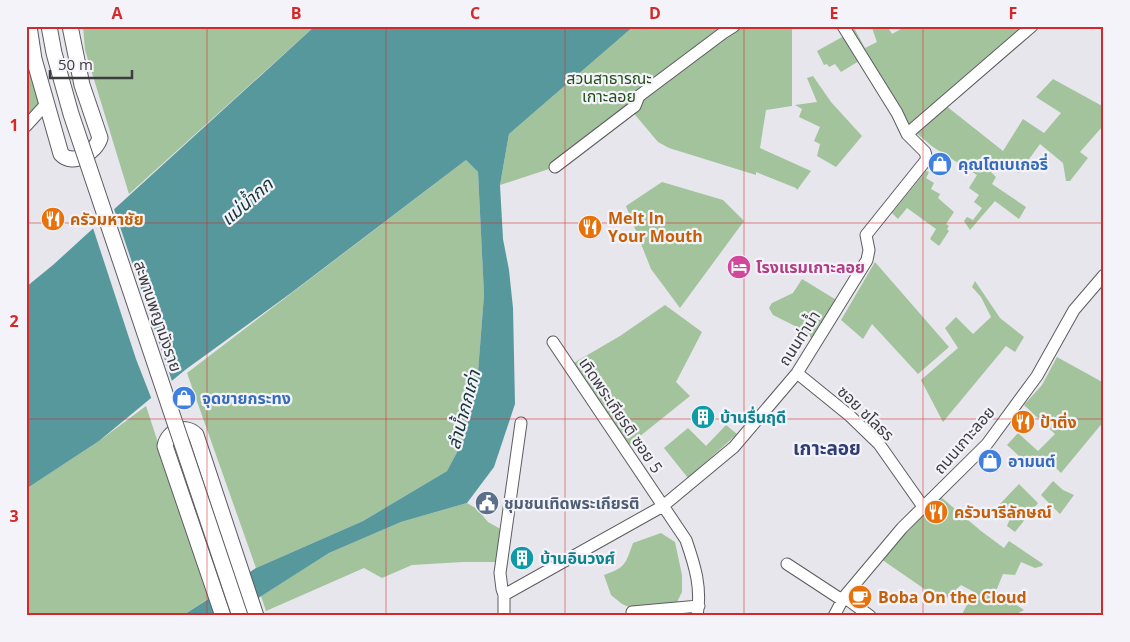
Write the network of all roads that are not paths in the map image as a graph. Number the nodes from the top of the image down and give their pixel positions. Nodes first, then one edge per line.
1 (29, 26) edge
2 (49, 26) edge
3 (70, 26) edge
4 (734, 26) edge
5 (843, 26) edge
6 (1032, 26) edge
7 (47, 103) junction
8 (26, 126) edge
9 (907, 134) junction
10 (555, 167) dead end
11 (1104, 275) edge
12 (553, 342) dead end
13 (797, 373) junction
14 (521, 423) dead end
15 (663, 506) junction
16 (924, 508) junction
17 (787, 564) dead end
18 (504, 594) junction
19 (843, 598) junction
20 (698, 611) edge
21 (255, 612) edge
22 (632, 612) dead end
23 (223, 616) edge
24 (240, 616) edge
25 (504, 616) edge
26 (834, 616) edge
27 (870, 616) edge

1 - 7 main road
2 - 24 main road, สะพานพญามังราย, bridge
3 - 7 main road
4 - 10 street
5 - 9 street
6 - 9 street
7 - 8 street
9 - 13 street, ถนนท่าน้ำ
11 - 16 street, ถนนเกาะลอย
12 - 15 street, เทิดพระเกียรติ ซอย 5
13 - 15 street, ถนนท่าน้ำ
13 - 16 street, ซอย ชโลธร
14 - 18 street
15 - 18 street, ถนนท่าน้ำ
15 - 20 street, เทิดพระเกียรติ ซอย 5
16 - 19 street, ถนนเกาะลอย
17 - 19 street
18 - 25 street
19 - 26 street, ถนนเกาะลอย
19 - 27 street
20 - 22 street
21 - 23 main road

